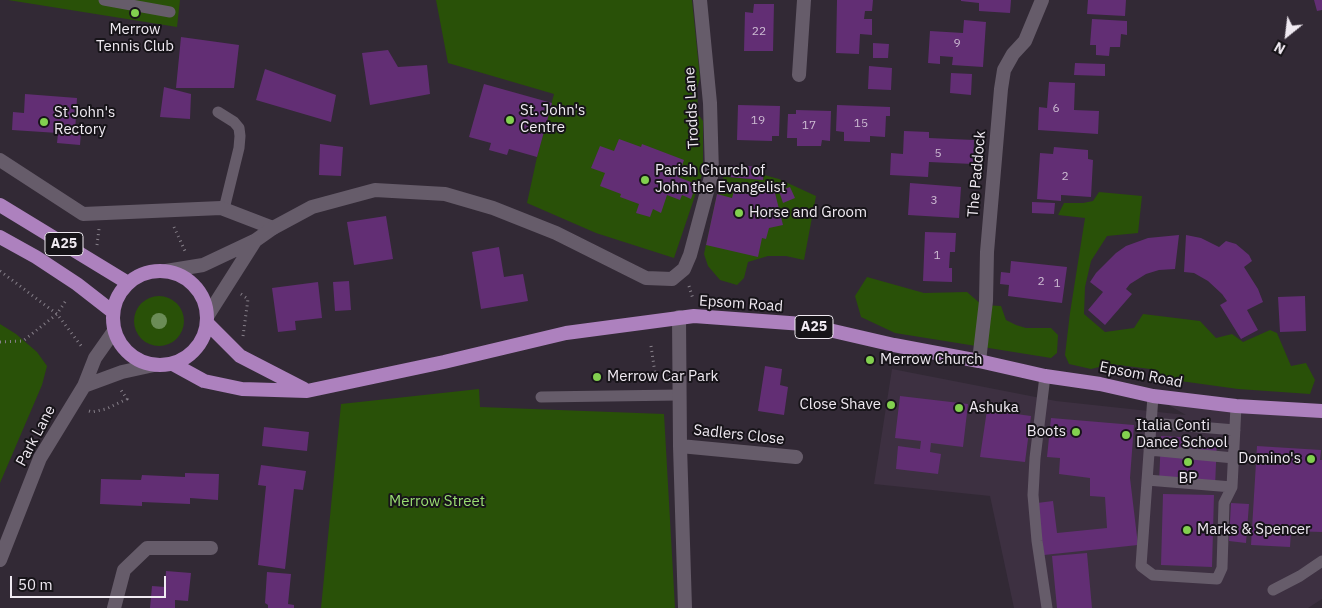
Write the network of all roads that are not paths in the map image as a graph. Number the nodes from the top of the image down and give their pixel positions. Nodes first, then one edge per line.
1 (104, 0) edge
2 (700, 0) edge
3 (804, 0) edge
4 (1042, 0) edge
5 (170, 12) dead end
6 (799, 75) dead end
7 (218, 112) dead end
8 (0, 160) edge
9 (0, 205) edge
10 (224, 210) junction
11 (273, 228) junction
12 (0, 237) edge
13 (256, 240) junction
14 (166, 271) junction
15 (128, 283) junction
16 (113, 312) junction
17 (679, 317) junction
18 (208, 320) junction
19 (114, 331) junction
20 (978, 361) junction
21 (173, 364) junction
22 (154, 365) junction
23 (1045, 376) junction
24 (84, 386) junction
25 (307, 391) junction
26 (679, 394) junction
27 (1153, 396) junction
28 (541, 398) dead end
29 (1236, 406) junction
30 (1322, 411) edge
31 (1151, 423) junction
32 (1235, 430) junction
33 (680, 446) junction
34 (1150, 446) junction
35 (796, 457) dead end
36 (1234, 458) junction
37 (1147, 480) junction
38 (1232, 487) junction
39 (211, 548) dead end
40 (0, 560) edge
41 (1322, 561) edge
42 (1273, 590) dead end
43 (114, 608) edge
44 (685, 608) edge
45 (1047, 608) edge

1 - 5 lane
2 - 11 street, Trodds Lane
3 - 6 street
4 - 20 street, The Paddock
7 - 10 lane
8 - 10 street
9 - 15 main road, A25
10 - 11 street
11 - 13 street
12 - 16 main road, A25
13 - 14 street
13 - 18 street
14 - 15 main road
14 - 18 main road
15 - 16 main road
16 - 19 main road
17 - 20 main road, Epsom Road / A25
17 - 25 main road, Epsom Road / A25
17 - 26 street
18 - 21 main road
18 - 25 main road
19 - 22 main road
19 - 24 street, Park Lane
20 - 23 main road, Epsom Road / A25
21 - 22 main road
21 - 25 main road, Epsom Road / A25
22 - 24 street
23 - 27 main road, Epsom Road / A25
23 - 45 lane
24 - 40 street, Park Lane
26 - 28 lane
26 - 33 street
27 - 29 main road, Epsom Road / A25
27 - 31 lane
29 - 30 main road, Epsom Road / A25
29 - 32 lane
31 - 32 lane
31 - 34 lane
32 - 36 lane
33 - 35 street, Sadlers Close
33 - 44 street
34 - 36 lane
34 - 37 lane
36 - 38 lane
37 - 38 lane
37 - 38 lane
39 - 43 street
41 - 42 lane

